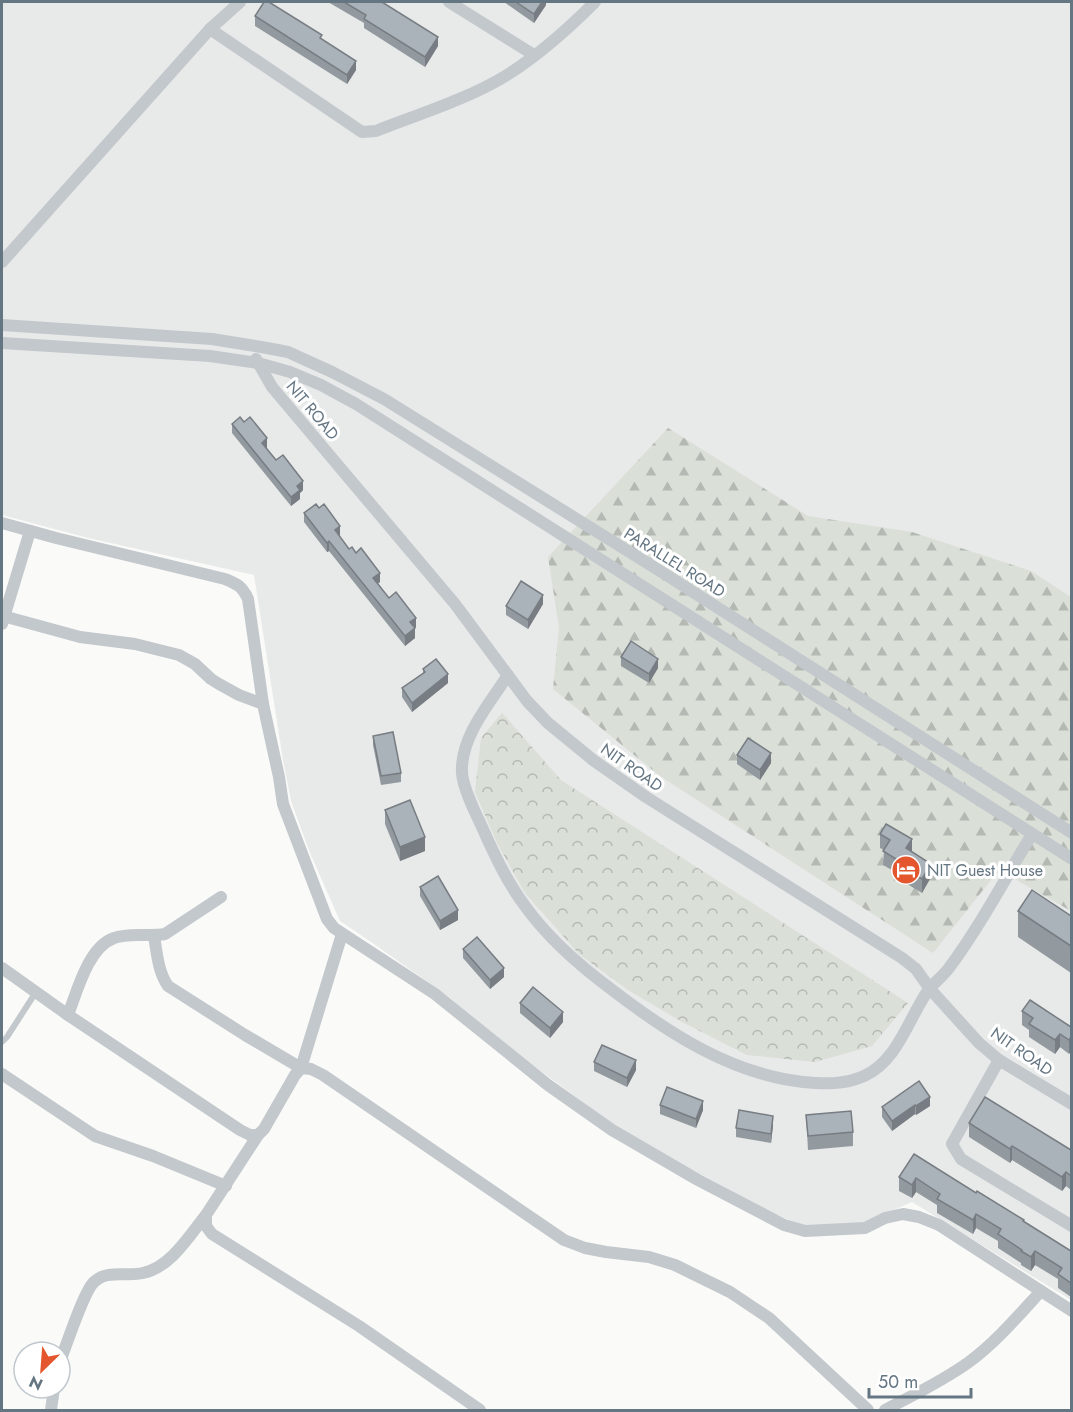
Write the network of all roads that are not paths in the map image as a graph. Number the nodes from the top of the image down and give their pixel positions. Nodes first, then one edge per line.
1 (240, 2) edge
2 (449, 2) edge
3 (587, 4) edge
4 (210, 29) junction
5 (534, 55) junction
6 (2, 262) edge
7 (2, 325) edge
8 (2, 343) edge
9 (249, 345) junction
10 (258, 363) junction
11 (2, 523) edge
12 (30, 531) junction
13 (2, 620) edge
14 (508, 675) junction
15 (263, 704) junction
16 (1071, 833) edge
17 (1032, 834) junction
18 (1071, 859) edge
19 (221, 897) dead end
20 (342, 934) junction
21 (154, 936) junction
22 (2, 968) edge
23 (930, 989) junction
24 (36, 992) junction
25 (68, 1015) junction
26 (2, 1042) edge
27 (999, 1060) junction
28 (301, 1068) junction
29 (2, 1074) edge
30 (1071, 1104) edge
31 (258, 1135) junction
32 (226, 1186) junction
33 (206, 1215) junction
34 (1071, 1226) edge
35 (1041, 1291) junction
36 (1071, 1311) edge
37 (69, 1340) edge
38 (480, 1410) edge
39 (868, 1410) edge
40 (885, 1410) edge

1 - 4 street
2 - 5 street
3 - 5 street
4 - 5 street
4 - 6 street
7 - 9 street
8 - 10 street
9 - 10 street, NIT ROAD
9 - 16 street, PARALLEL ROAD
10 - 14 street, NIT ROAD
10 - 17 street
11 - 12 street
12 - 13 street
12 - 15 street
13 - 15 street
14 - 23 street, NIT ROAD
14 - 23 street
15 - 20 street
17 - 18 street
17 - 23 street
19 - 21 street
20 - 28 street
20 - 35 street
21 - 25 street
21 - 28 street
22 - 24 street
23 - 27 street, NIT ROAD
24 - 25 street
24 - 26 lane
25 - 31 street
27 - 30 street, NIT ROAD
27 - 34 street
28 - 31 street
28 - 39 street
29 - 32 street
31 - 32 street
32 - 33 street
33 - 37 street
33 - 38 street
35 - 36 street
35 - 40 street

